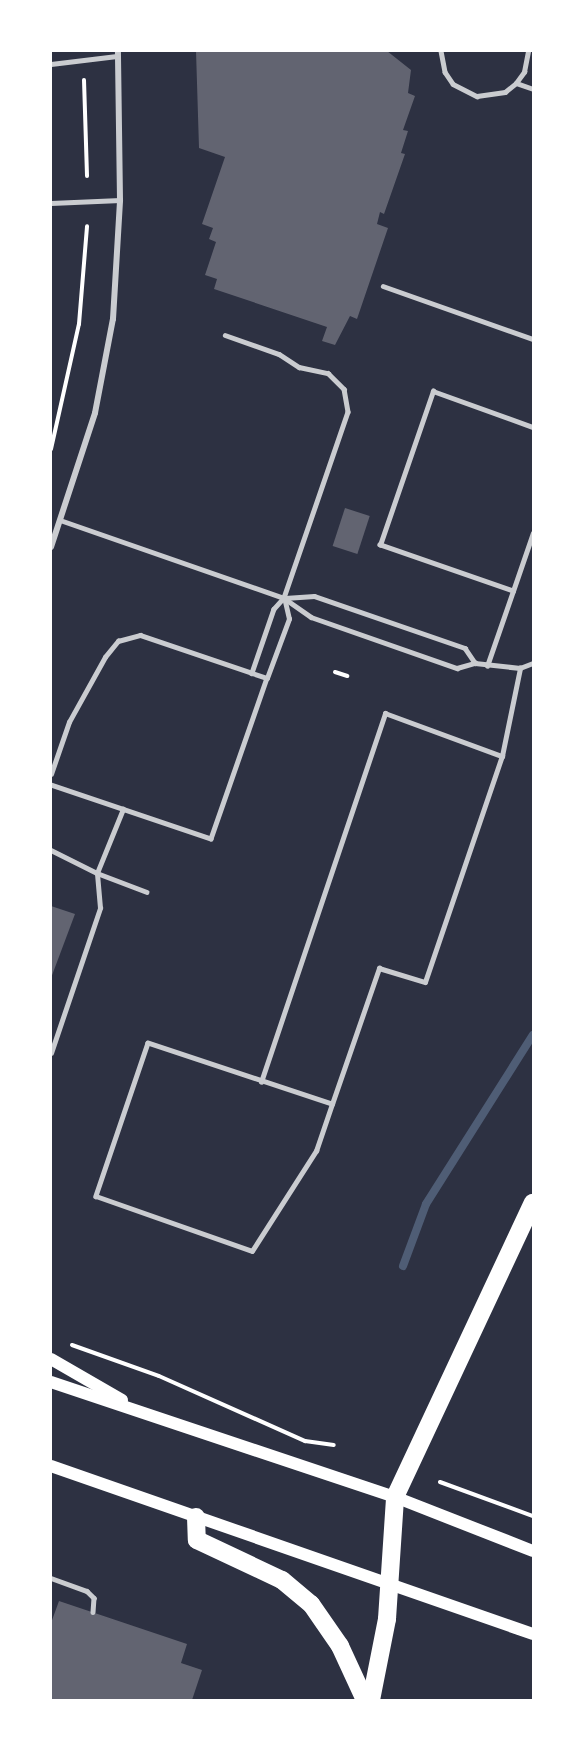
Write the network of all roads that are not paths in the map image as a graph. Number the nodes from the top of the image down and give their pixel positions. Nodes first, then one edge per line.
1 (441, 51) edge
2 (528, 51) edge
3 (117, 54) edge
4 (51, 64) edge
5 (516, 83) junction
6 (533, 89) edge
7 (120, 200) junction
8 (51, 203) edge
9 (383, 286) dead end
10 (225, 335) dead end
11 (533, 339) edge
12 (533, 427) edge
13 (63, 521) junction
14 (533, 533) edge
15 (51, 548) edge
16 (513, 591) junction
17 (284, 598) junction
18 (476, 663) junction
19 (533, 663) edge
20 (487, 666) junction
21 (520, 668) junction
22 (252, 673) junction
23 (267, 678) junction
24 (502, 756) junction
25 (51, 774) edge
26 (51, 785) edge
27 (123, 809) junction
28 (51, 850) edge
29 (97, 873) junction
30 (147, 892) dead end
31 (51, 1053) edge
32 (261, 1082) junction
33 (332, 1104) junction
34 (533, 1203) edge
35 (51, 1359) edge
36 (51, 1382) edge
37 (147, 1414) junction
38 (51, 1466) edge
39 (395, 1497) junction
40 (196, 1517) junction
41 (533, 1551) edge
42 (51, 1578) edge
43 (389, 1582) junction
44 (93, 1612) dead end
45 (533, 1634) edge
46 (365, 1700) edge
47 (371, 1700) edge

1 - 5 lane
2 - 5 lane
3 - 4 lane
3 - 7 street
5 - 6 lane
7 - 8 lane
7 - 13 street
9 - 11 lane
10 - 17 lane
12 - 16 lane
13 - 15 street
13 - 17 lane
14 - 16 lane
16 - 20 lane
17 - 18 lane
17 - 18 lane
17 - 22 lane
17 - 23 lane
18 - 20 lane
19 - 21 lane
20 - 21 lane
21 - 24 lane
22 - 23 lane
22 - 25 lane
23 - 27 lane
24 - 32 lane
24 - 33 lane
26 - 27 lane
27 - 29 lane
28 - 29 lane
29 - 30 lane
29 - 31 lane
32 - 33 lane
32 - 33 lane
34 - 39 highway
35 - 37 main road
36 - 37 main road
37 - 39 main road
38 - 40 main road
39 - 41 main road
39 - 43 highway
40 - 43 main road
40 - 46 highway
42 - 44 lane
43 - 45 main road
43 - 47 highway

